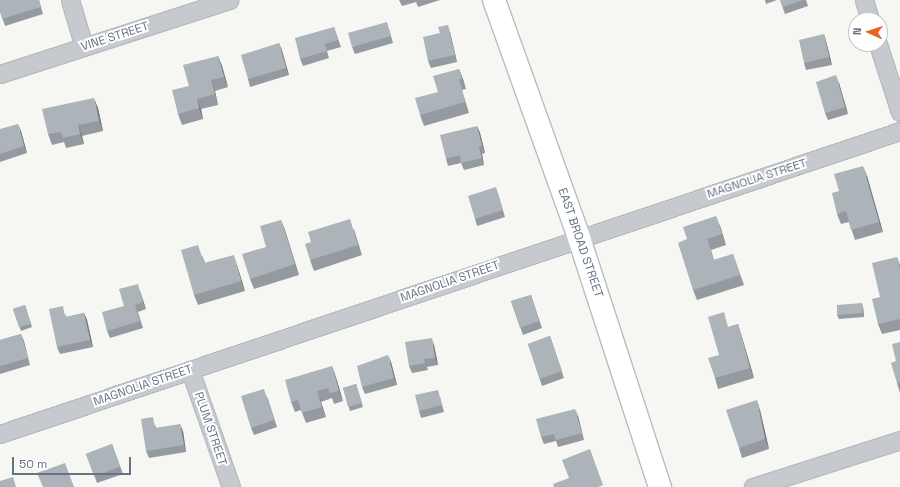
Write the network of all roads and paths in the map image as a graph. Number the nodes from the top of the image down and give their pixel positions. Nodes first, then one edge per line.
1 (70, 0) edge
2 (229, 0) edge
3 (494, 0) edge
4 (864, 0) edge
5 (868, 12) edge
6 (84, 47) junction
7 (881, 52) edge
8 (0, 74) edge
9 (900, 112) edge
10 (900, 131) edge
11 (579, 238) junction
12 (190, 370) junction
13 (0, 434) edge
14 (900, 440) edge
15 (231, 487) edge
16 (660, 487) edge
17 (754, 487) edge

1 - 6 street
2 - 6 street, VINE STREET
3 - 11 main road, EAST BROAD STREET
4 - 5 street
6 - 8 street, VINE STREET
7 - 9 street
10 - 11 street, MAGNOLIA STREET
11 - 12 street, MAGNOLIA STREET
11 - 16 main road, EAST BROAD STREET
12 - 13 street, MAGNOLIA STREET
12 - 15 street, PLUM STREET
14 - 17 street

